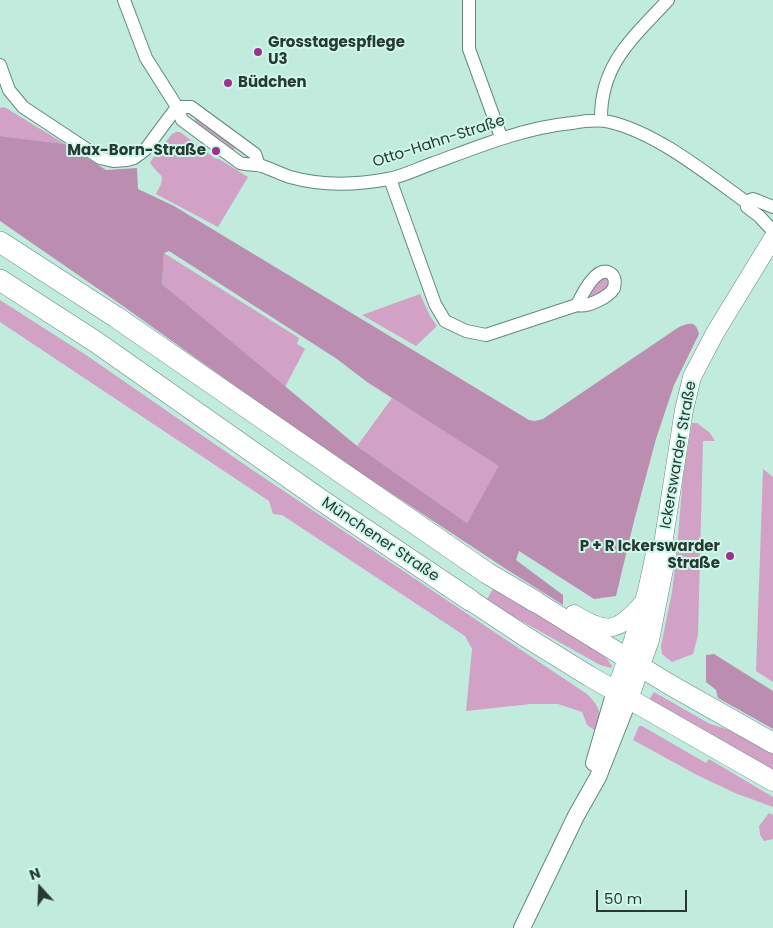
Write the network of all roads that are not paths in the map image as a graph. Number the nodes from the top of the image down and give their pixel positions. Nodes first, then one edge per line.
1 (124, 0) edge
2 (469, 0) edge
3 (668, 0) edge
4 (0, 64) edge
5 (177, 107) junction
6 (601, 120) junction
7 (501, 138) junction
8 (390, 179) junction
9 (746, 202) junction
10 (773, 207) edge
11 (773, 231) edge
12 (773, 238) edge
13 (0, 242) edge
14 (0, 280) edge
15 (577, 305) dead end
16 (663, 544) junction
17 (470, 600) joint
18 (536, 602) junction
19 (644, 602) junction
20 (634, 663) junction
21 (622, 695) junction
22 (773, 743) edge
23 (773, 781) edge
24 (522, 928) edge

1 - 5 street
2 - 7 street
3 - 6 street
4 - 5 street
5 - 8 street, Otto-Hahn-Straße
6 - 7 street, Otto-Hahn-Straße
6 - 9 street, Otto-Hahn-Straße
7 - 8 street, Otto-Hahn-Straße
8 - 15 street
9 - 10 street, Otto-Hahn-Straße
9 - 11 street, Otto-Hahn-Straße
12 - 16 main road, Ickerswarder Straße
13 - 18 highway
14 - 17 highway, Münchener Straße
16 - 19 main road, Ickerswarder Straße
16 - 20 main road, Ickerswarder Straße
17 - 21 main road, Münchener Straße
18 - 19 main road
18 - 20 main road
19 - 20 main road, Ickerswarder Straße
20 - 21 main road, Ickerswarder Straße
20 - 22 main road
21 - 23 main road, Münchener Straße
21 - 24 street, Ickerswarder Straße

